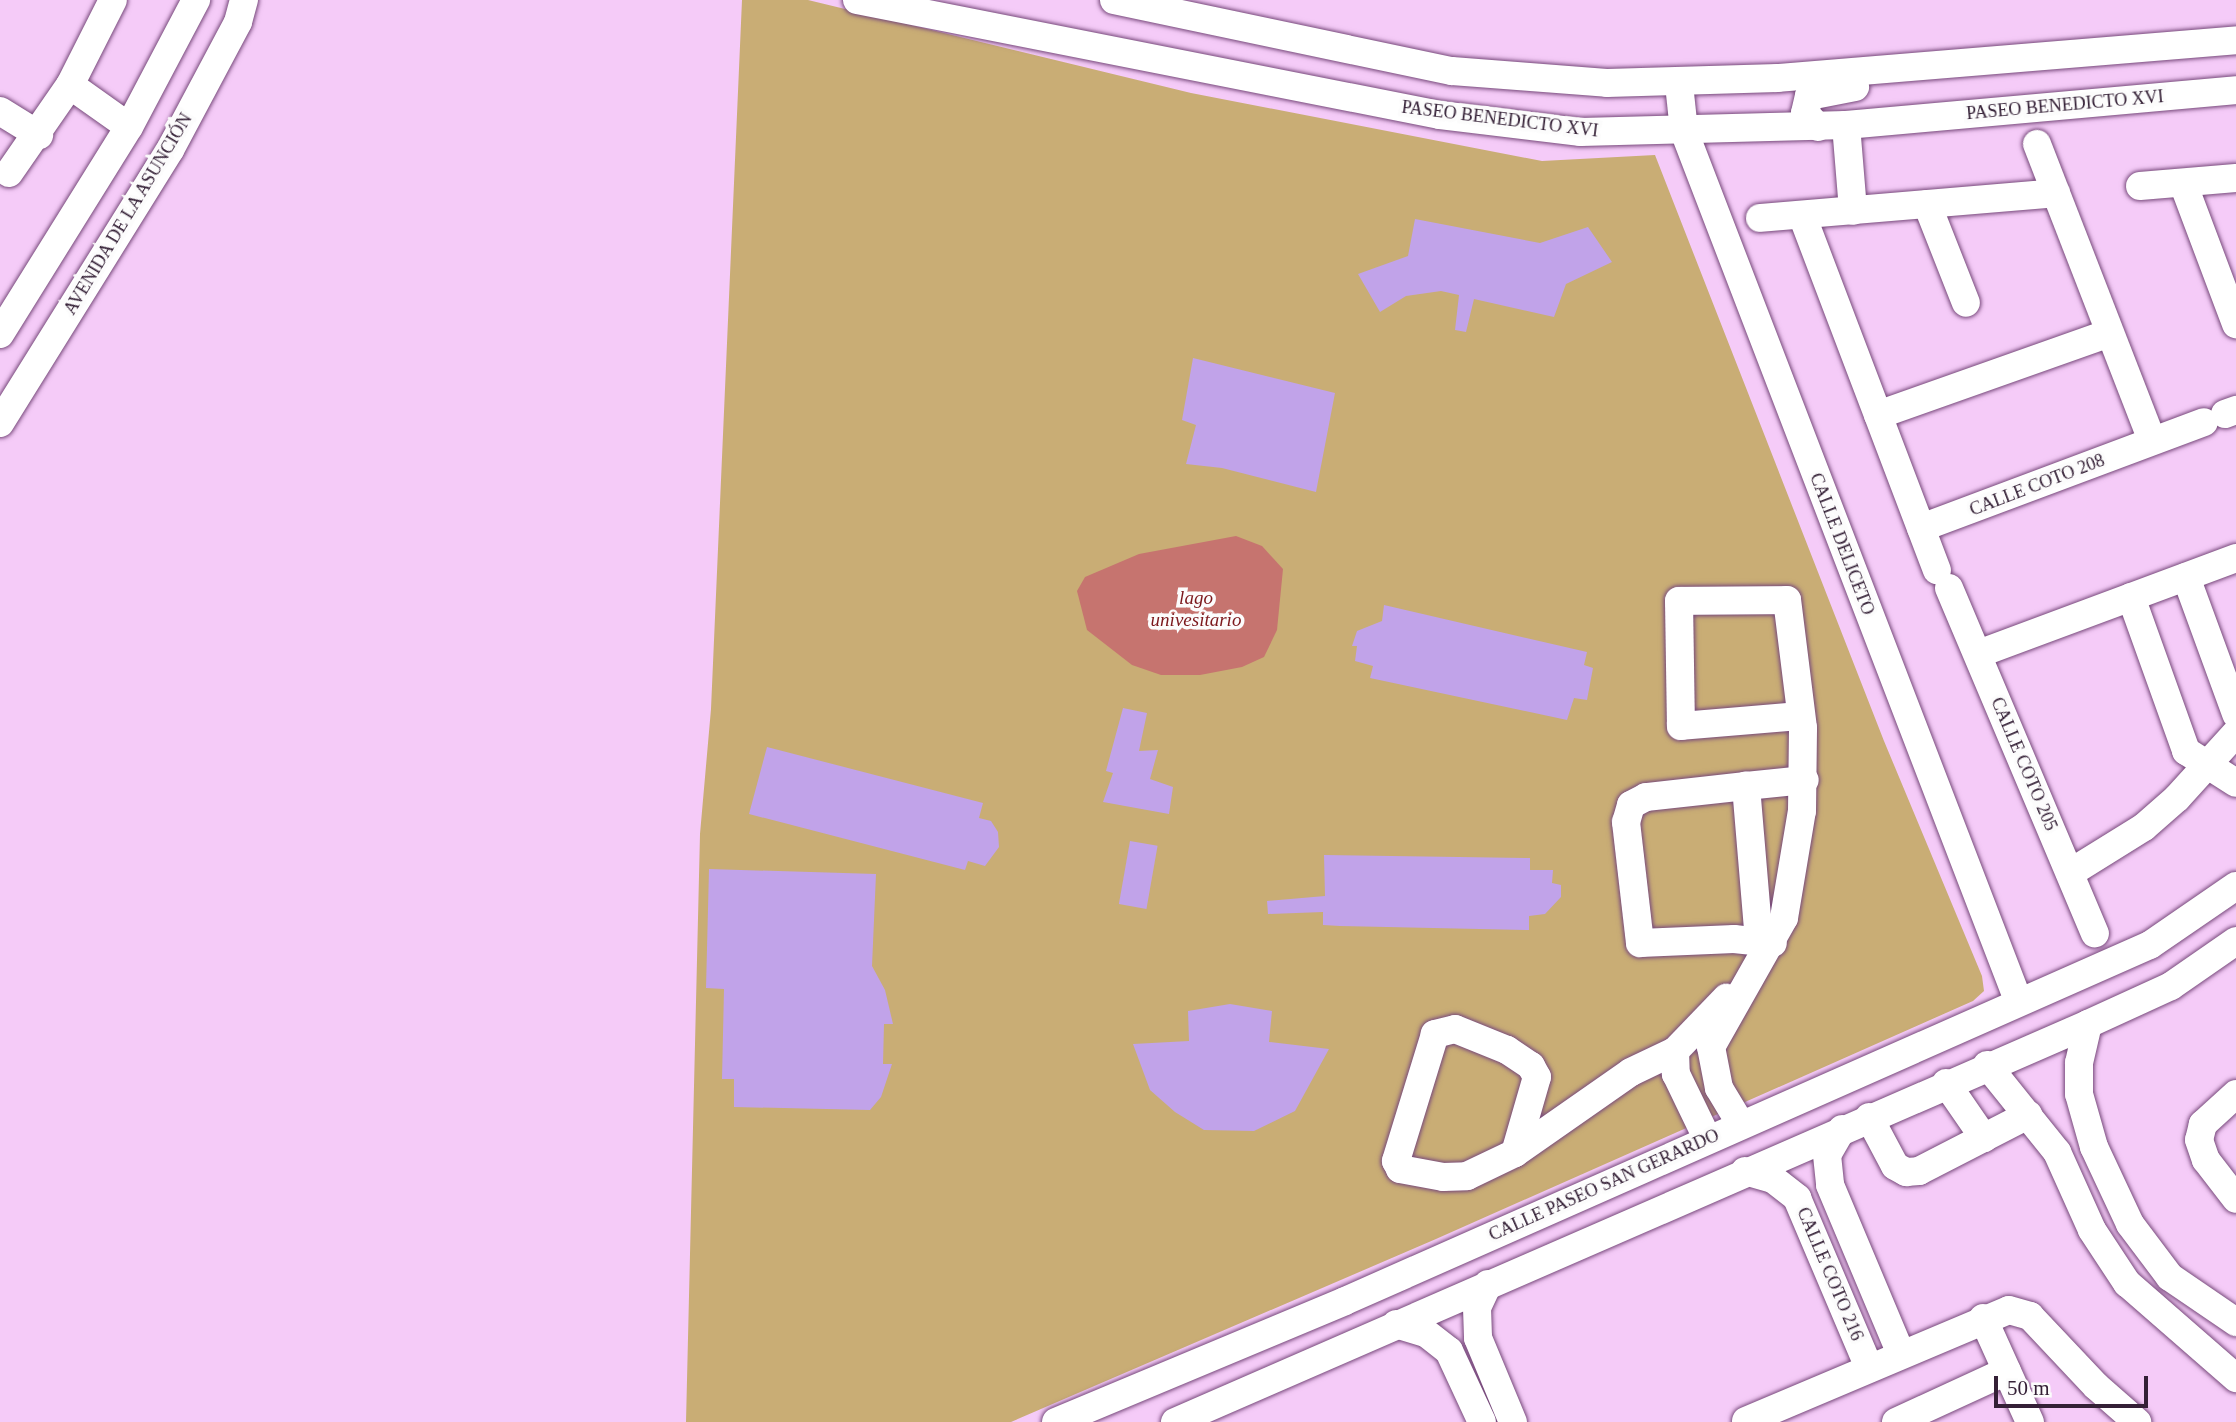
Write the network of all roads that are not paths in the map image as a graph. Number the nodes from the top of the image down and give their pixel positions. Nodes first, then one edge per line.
1 (113, 0) edge
2 (196, 0) edge
3 (244, 0) edge
4 (857, 0) edge
5 (1118, 0) edge
6 (2236, 40) edge
7 (1984, 60) junction
8 (1679, 84) junction
9 (70, 85) junction
10 (2236, 90) edge
11 (0, 111) edge
12 (1846, 125) junction
13 (129, 127) junction
14 (1818, 127) junction
15 (1684, 131) junction
16 (39, 135) junction
17 (2037, 144) dead end
18 (9, 173) dead end
19 (2236, 178) edge
20 (2183, 183) junction
21 (2140, 186) dead end
22 (2056, 194) junction
23 (1927, 204) junction
24 (1853, 211) junction
25 (1802, 215) junction
26 (1760, 218) dead end
27 (1966, 303) dead end
28 (2236, 324) edge
29 (2109, 333) junction
30 (0, 334) edge
31 (1878, 415) junction
32 (2221, 415) edge
33 (0, 423) edge
34 (2152, 441) junction
35 (1921, 528) junction
36 (2236, 558) edge
37 (2186, 577) junction
38 (2131, 597) junction
39 (1978, 654) junction
40 (2236, 714) edge
41 (1801, 716) junction
42 (2236, 733) edge
43 (2207, 766) junction
44 (1805, 780) junction
45 (2236, 783) edge
46 (1746, 786) junction
47 (2070, 873) junction
48 (2236, 886) edge
49 (2095, 933) dead end
50 (2236, 941) edge
51 (1766, 942) junction
52 (2150, 945) junction
53 (1755, 973) junction
54 (2171, 986) junction
55 (2018, 1000) junction
56 (2088, 1024) junction
57 (1675, 1051) junction
58 (1712, 1059) junction
59 (1987, 1065) junction
60 (1946, 1083) junction
61 (2236, 1094) edge
62 (2028, 1115) junction
63 (1869, 1117) junction
64 (1740, 1123) junction
65 (1842, 1129) junction
66 (1707, 1138) junction
67 (1984, 1138) junction
68 (1515, 1153) junction
69 (1745, 1171) junction
70 (2236, 1199) edge
71 (1488, 1284) junction
72 (1983, 1318) junction
73 (2236, 1322) edge
74 (1396, 1325) junction
75 (1901, 1353) junction
76 (1869, 1367) junction
77 (2007, 1371) junction
78 (2236, 1378) edge
79 (1793, 1412) edge
80 (1746, 1421) edge
81 (1056, 1422) edge
82 (1175, 1422) edge
83 (1482, 1422) edge
84 (1513, 1422) edge
85 (1896, 1422) edge
86 (2030, 1422) edge
87 (2137, 1422) edge

1 - 9 street
2 - 13 street
3 - 33 street, AVENIDA DE LA ASUNCIÓN
4 - 15 street, PASEO BENEDICTO XVI
5 - 8 street
6 - 7 street
7 - 8 street
7 - 14 street
8 - 15 street, CALLE DELICETO
9 - 13 street
9 - 16 street
10 - 12 street, PASEO BENEDICTO XVI
11 - 16 street
12 - 14 street, PASEO BENEDICTO XVI
12 - 24 street
13 - 30 street
14 - 15 street, PASEO BENEDICTO XVI
15 - 55 street, CALLE DELICETO
16 - 18 street
17 - 22 street
19 - 20 street
20 - 21 street
20 - 28 street
22 - 23 street
22 - 29 street
23 - 24 street
23 - 27 street
24 - 25 street
25 - 26 street
25 - 31 street
29 - 31 street
29 - 34 street
31 - 35 street
32 - 34 street, CALLE COTO 208
34 - 35 street, CALLE COTO 208
35 - 39 street, CALLE COTO 205
36 - 37 street
37 - 38 street
37 - 40 street
38 - 39 street
38 - 43 street
39 - 47 street, CALLE COTO 205
41 - 41 street
41 - 44 street
42 - 43 street
43 - 45 street
43 - 47 street
44 - 46 street
44 - 51 street
46 - 51 street
46 - 51 street
47 - 49 street, CALLE COTO 205
48 - 52 street, CALLE PASEO SAN GERARDO
50 - 54 street
51 - 53 street
52 - 54 street
52 - 55 street, CALLE PASEO SAN GERARDO
53 - 57 street
53 - 58 street
54 - 56 street
55 - 64 street, CALLE PASEO SAN GERARDO
56 - 59 street
56 - 73 street
57 - 58 street
57 - 66 street
57 - 68 street
58 - 64 street
59 - 60 street
59 - 62 street
60 - 63 street
60 - 67 street
61 - 70 street
62 - 67 street
62 - 78 street
63 - 65 street
63 - 67 street
64 - 66 street, CALLE PASEO SAN GERARDO
65 - 69 street
65 - 75 street, CALLE COTO 216
66 - 81 street, CALLE PASEO SAN GERARDO
68 - 68 street
69 - 71 street
69 - 76 street, CALLE COTO 216
71 - 74 street
71 - 84 street
72 - 75 street
72 - 77 street
72 - 87 street
74 - 82 street
74 - 83 street
75 - 76 street
76 - 79 street
77 - 85 street
77 - 86 street
79 - 80 street

